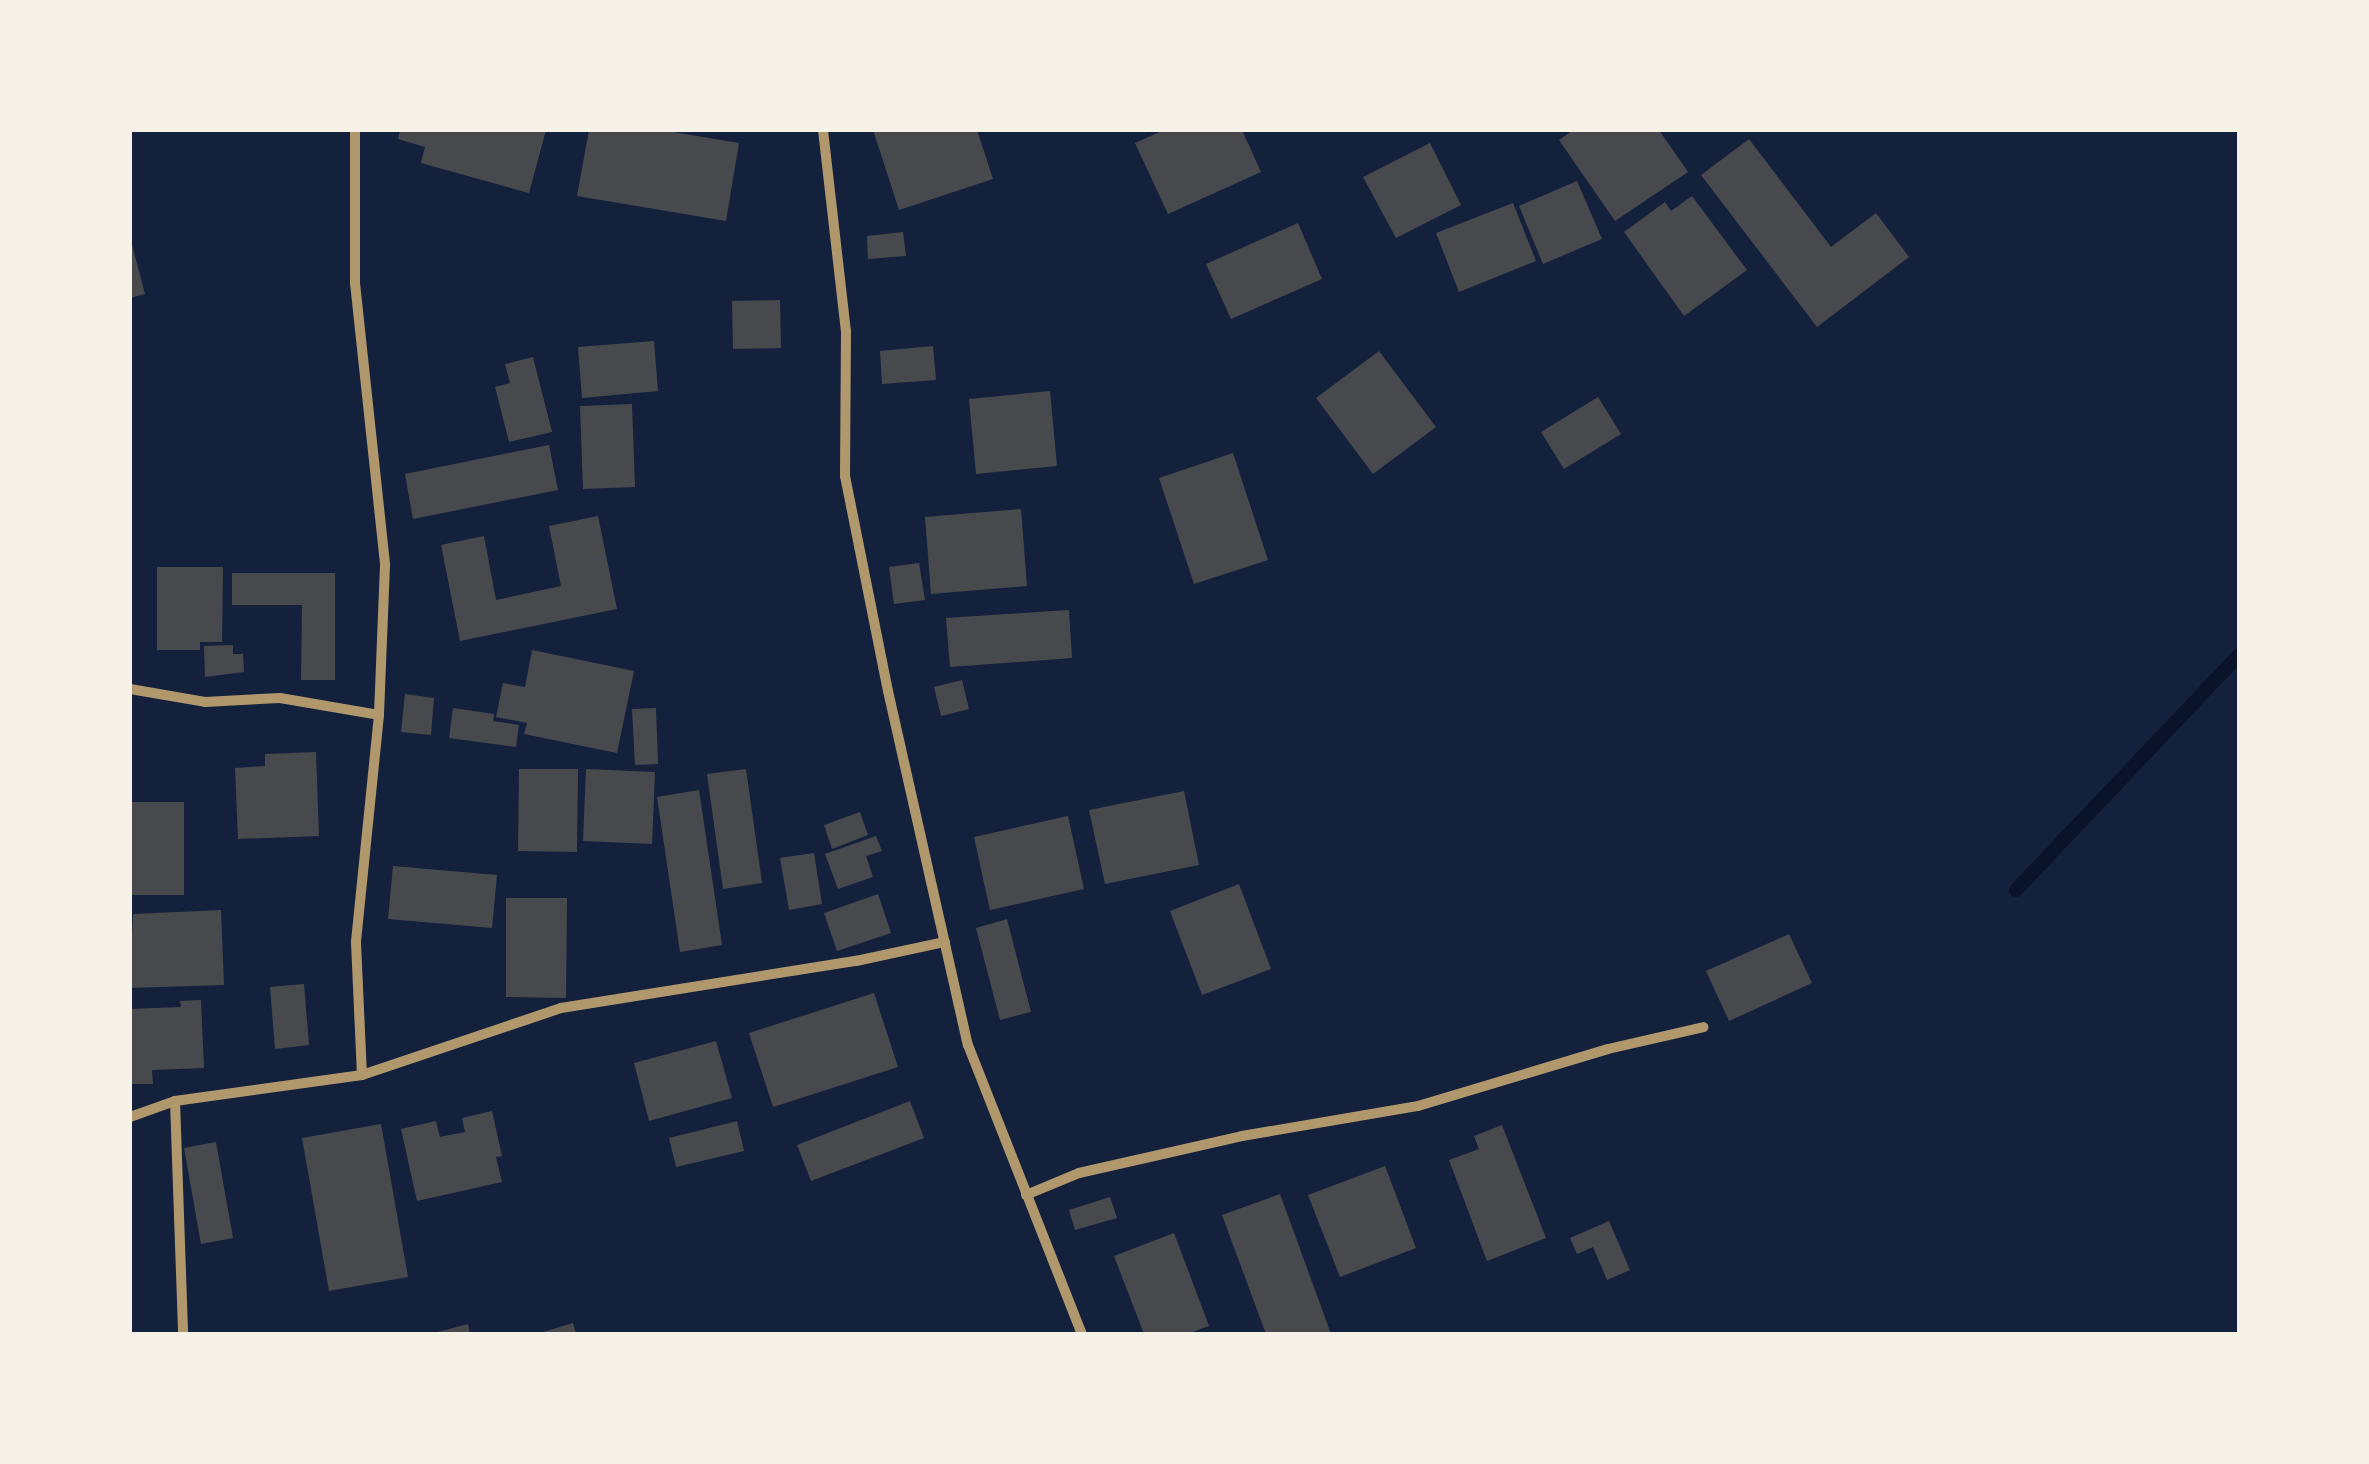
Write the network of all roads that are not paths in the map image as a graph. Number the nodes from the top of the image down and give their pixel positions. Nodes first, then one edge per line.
1 (354, 130) edge
2 (822, 130) edge
3 (130, 689) edge
4 (378, 714) junction
5 (944, 942) junction
6 (1704, 1027) dead end
7 (362, 1075) junction
8 (175, 1101) junction
9 (130, 1116) edge
10 (1026, 1194) junction
11 (183, 1334) edge
12 (1082, 1334) edge

1 - 4 street
2 - 5 street
3 - 4 street
4 - 7 street
5 - 7 street
5 - 10 street
6 - 10 street
7 - 8 street
8 - 9 street
8 - 11 street
10 - 12 street

